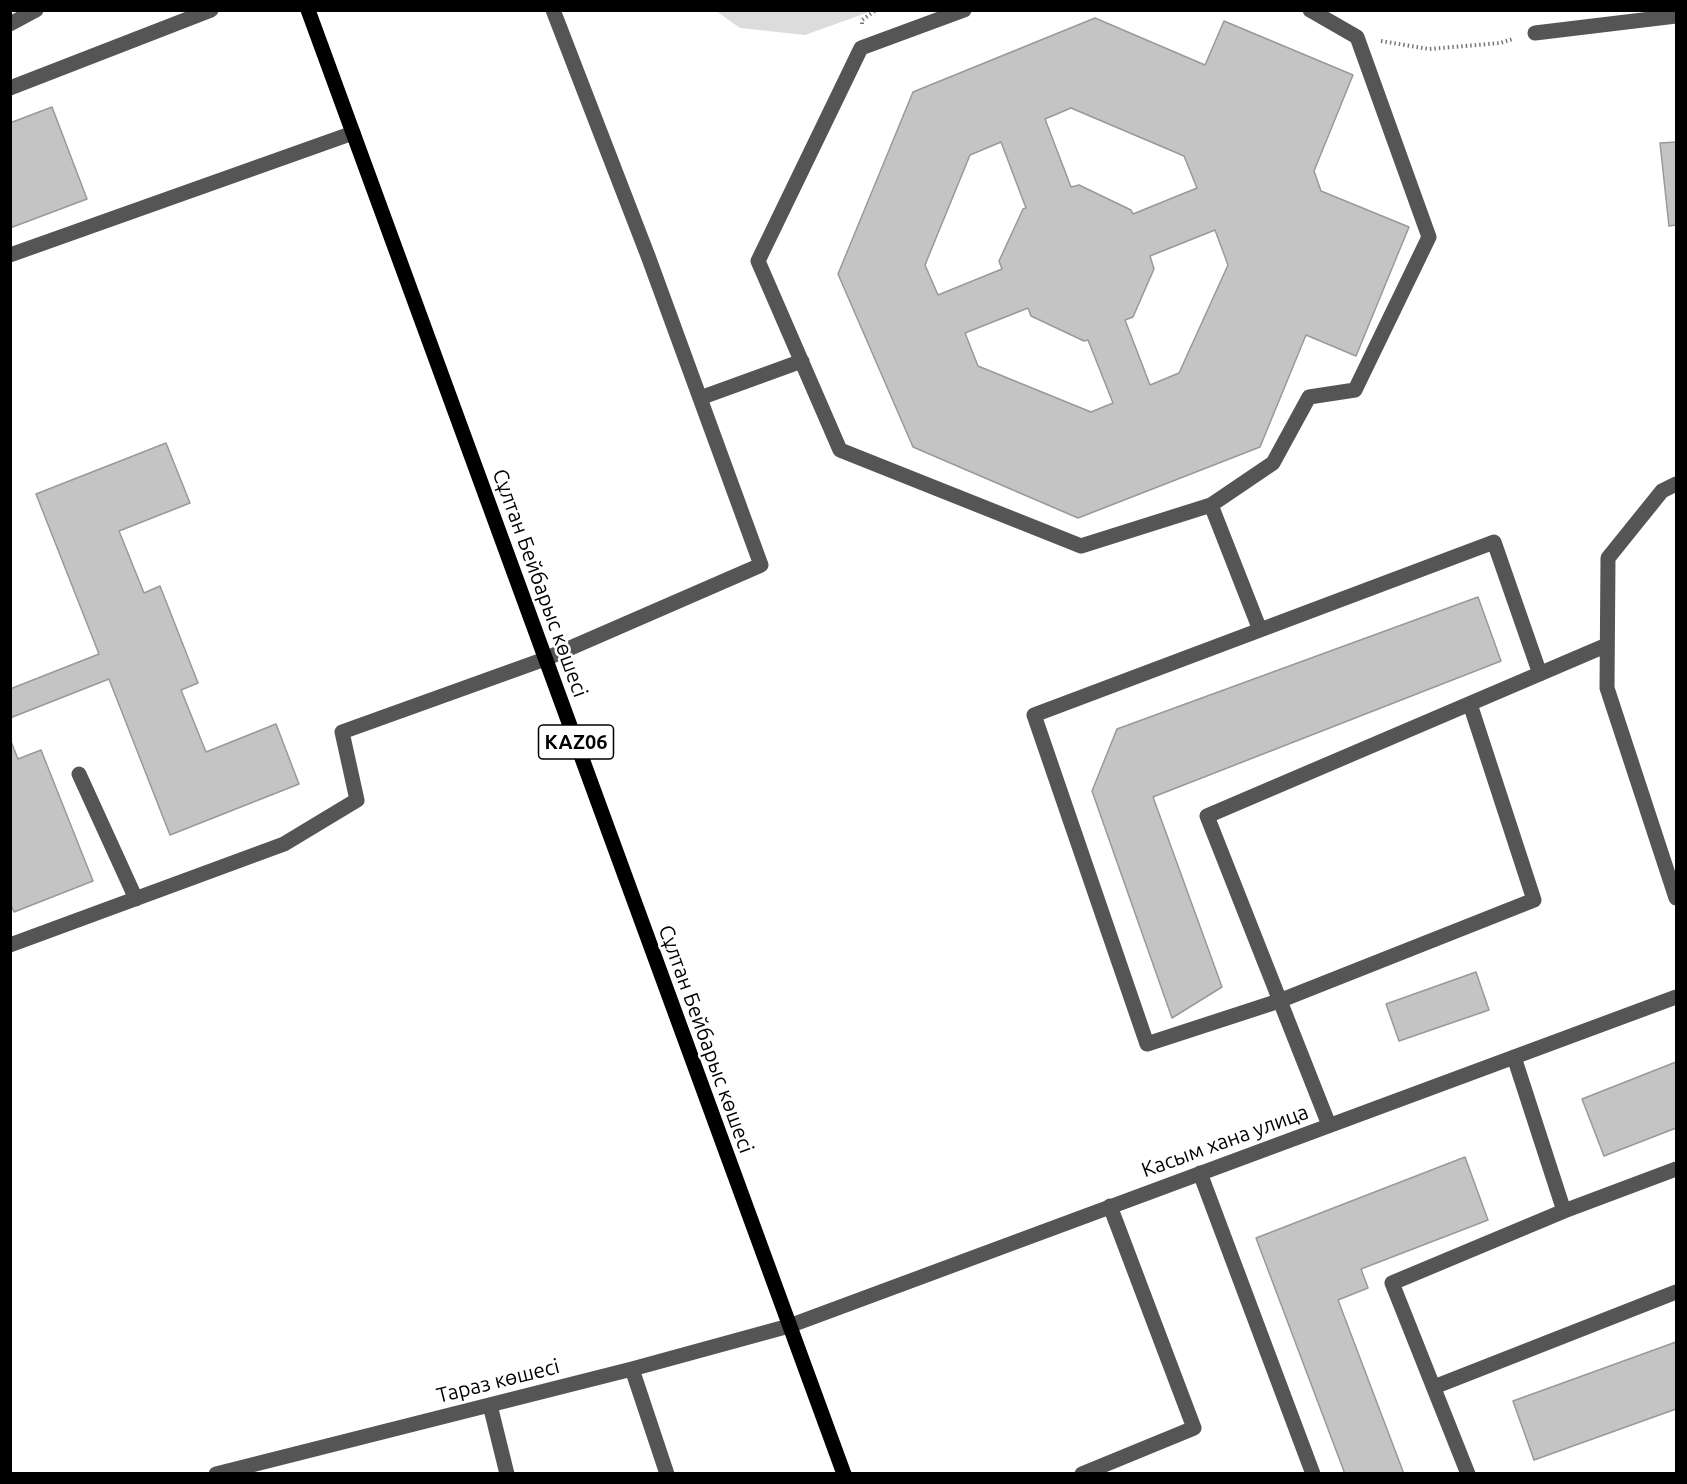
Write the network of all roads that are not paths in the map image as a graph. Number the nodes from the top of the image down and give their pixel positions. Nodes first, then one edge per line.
1 (36, 10) edge
2 (211, 10) edge
3 (308, 10) edge
4 (553, 10) edge
5 (964, 10) edge
6 (1310, 10) edge
7 (1677, 16) edge
8 (10, 24) edge
9 (1535, 33) road end
10 (10, 88) edge
11 (353, 133) junction
12 (10, 255) edge
13 (802, 361) junction
14 (700, 398) junction
15 (1677, 484) edge
16 (1211, 505) junction
17 (1260, 630) junction
18 (1607, 645) junction
19 (545, 659) junction
20 (1540, 674) junction
21 (1470, 704) junction
22 (79, 774) dead end
23 (1677, 898) edge
24 (136, 899) junction
25 (10, 945) edge
26 (1677, 997) edge
27 (1279, 1001) junction
28 (1514, 1057) junction
29 (1329, 1125) junction
30 (1677, 1169) edge
31 (1200, 1173) junction
32 (1110, 1206) junction
33 (1564, 1210) junction
34 (1677, 1292) edge
35 (789, 1326) junction
36 (632, 1370) junction
37 (1434, 1387) junction
38 (490, 1405) junction
39 (216, 1473) edge
40 (507, 1473) edge
41 (667, 1473) edge
42 (844, 1473) edge
43 (1082, 1473) edge
44 (1313, 1473) edge
45 (1468, 1473) edge

1 - 8 street
2 - 10 street
3 - 11 main road, Сұлтан Бейбарыс көшесі / KAZ06
4 - 14 street
5 - 13 street
6 - 16 street
7 - 9 street
11 - 12 street
11 - 19 main road, Сұлтан Бейбарыс көшесі / KAZ06
13 - 14 street
13 - 16 street
14 - 19 street
15 - 18 street
16 - 17 street
17 - 20 street
17 - 27 street
18 - 20 street
18 - 23 street
19 - 24 street
19 - 35 main road, Сұлтан Бейбарыс көшесі / KAZ06
20 - 21 street
21 - 27 street
21 - 27 street
22 - 24 street
24 - 25 street
26 - 28 street, Касым хана улица
27 - 29 street
28 - 29 street, Касым хана улица
28 - 33 street
29 - 31 street, Касым хана улица
30 - 33 street
31 - 32 street, Касым хана улица
31 - 44 street
32 - 35 street, Касым хана улица
32 - 43 street
33 - 37 street
34 - 37 street
35 - 36 street, Тараз көшесі
35 - 42 main road, Сұлтан Бейбарыс көшесі / KAZ06
36 - 38 street, Тараз көшесі
36 - 41 street
37 - 45 street
38 - 39 street, Тараз көшесі
38 - 40 street

